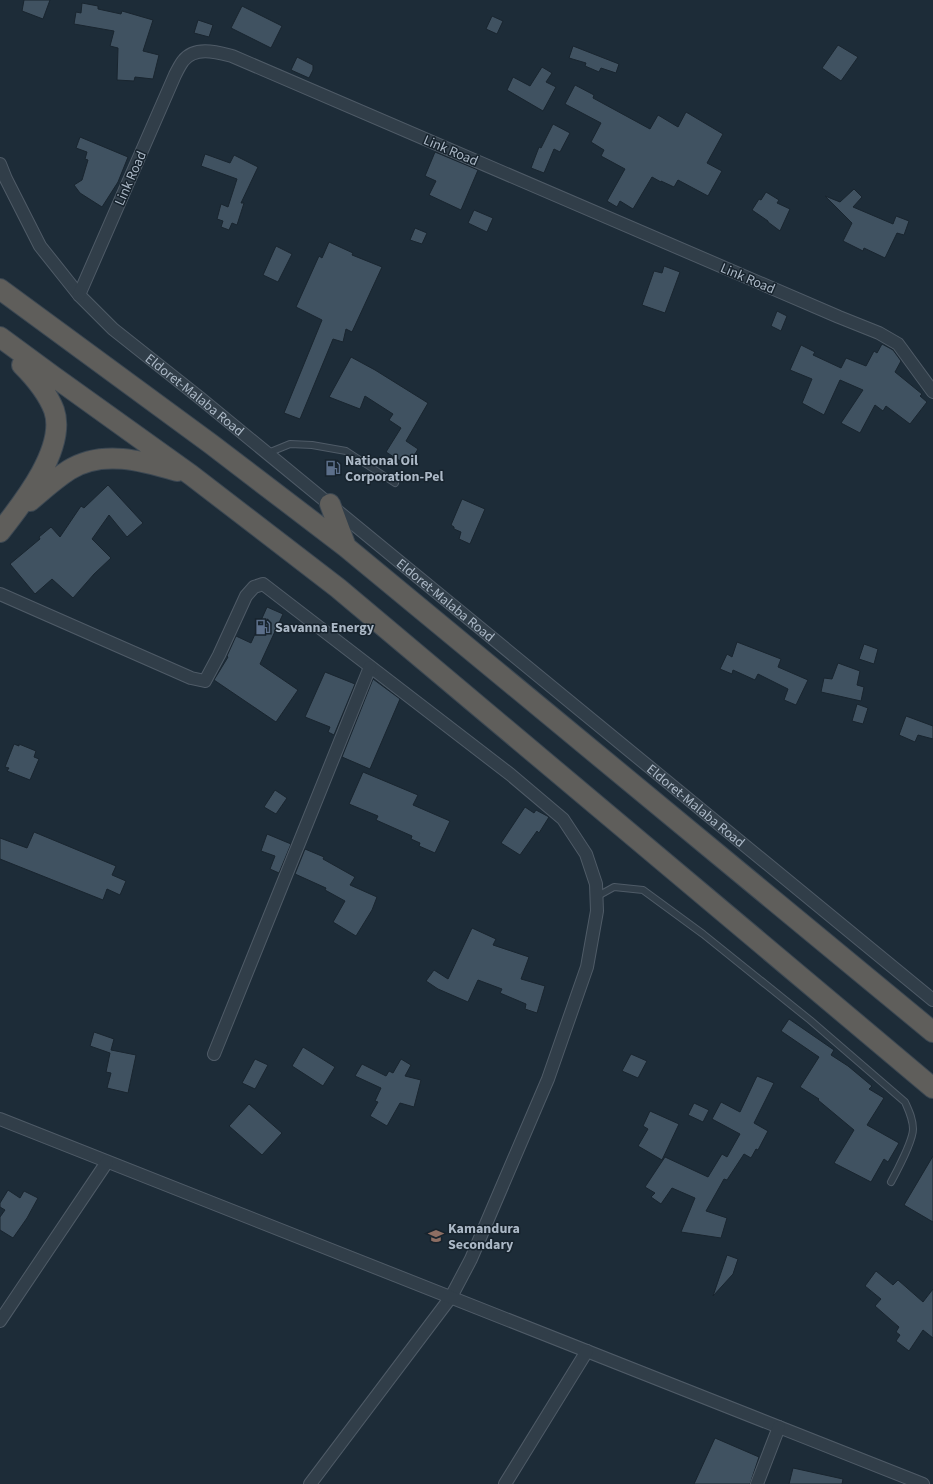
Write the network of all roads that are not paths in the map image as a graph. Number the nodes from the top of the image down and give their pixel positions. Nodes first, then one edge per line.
1 (0, 164) edge
2 (0, 289) edge
3 (79, 295) junction
4 (0, 336) edge
5 (0, 341) edge
6 (933, 392) edge
7 (268, 453) junction
8 (191, 475) junction
9 (395, 483) dead end
10 (330, 504) junction
11 (15, 513) junction
12 (0, 532) edge
13 (346, 547) junction
14 (0, 594) edge
15 (370, 667) junction
16 (596, 897) junction
17 (933, 1000) edge
18 (933, 1032) edge
19 (214, 1054) dead end
20 (933, 1088) edge
21 (0, 1119) edge
22 (107, 1162) junction
23 (892, 1182) dead end
24 (451, 1298) junction
25 (0, 1321) edge
26 (587, 1351) junction
27 (779, 1427) junction
28 (310, 1484) edge
29 (505, 1484) edge
30 (757, 1484) edge
31 (923, 1484) edge

1 - 3 street, Eldoret-Malaba Road
2 - 13 highway, Eldoret-Malaba Road
3 - 6 street, Link Road
3 - 7 street, Eldoret-Malaba Road
4 - 8 highway
5 - 11 highway
7 - 9 lane
7 - 10 street, Eldoret-Malaba Road
8 - 11 highway
8 - 20 highway
10 - 13 highway
10 - 17 street, Eldoret-Malaba Road
11 - 12 highway
13 - 18 highway, Eldoret-Malaba Road
14 - 15 street
15 - 16 street
15 - 19 street
16 - 23 lane
16 - 24 street
21 - 22 street
22 - 24 street
22 - 25 street
24 - 26 street
24 - 28 street
26 - 27 street
26 - 29 street
27 - 30 street
27 - 31 street

